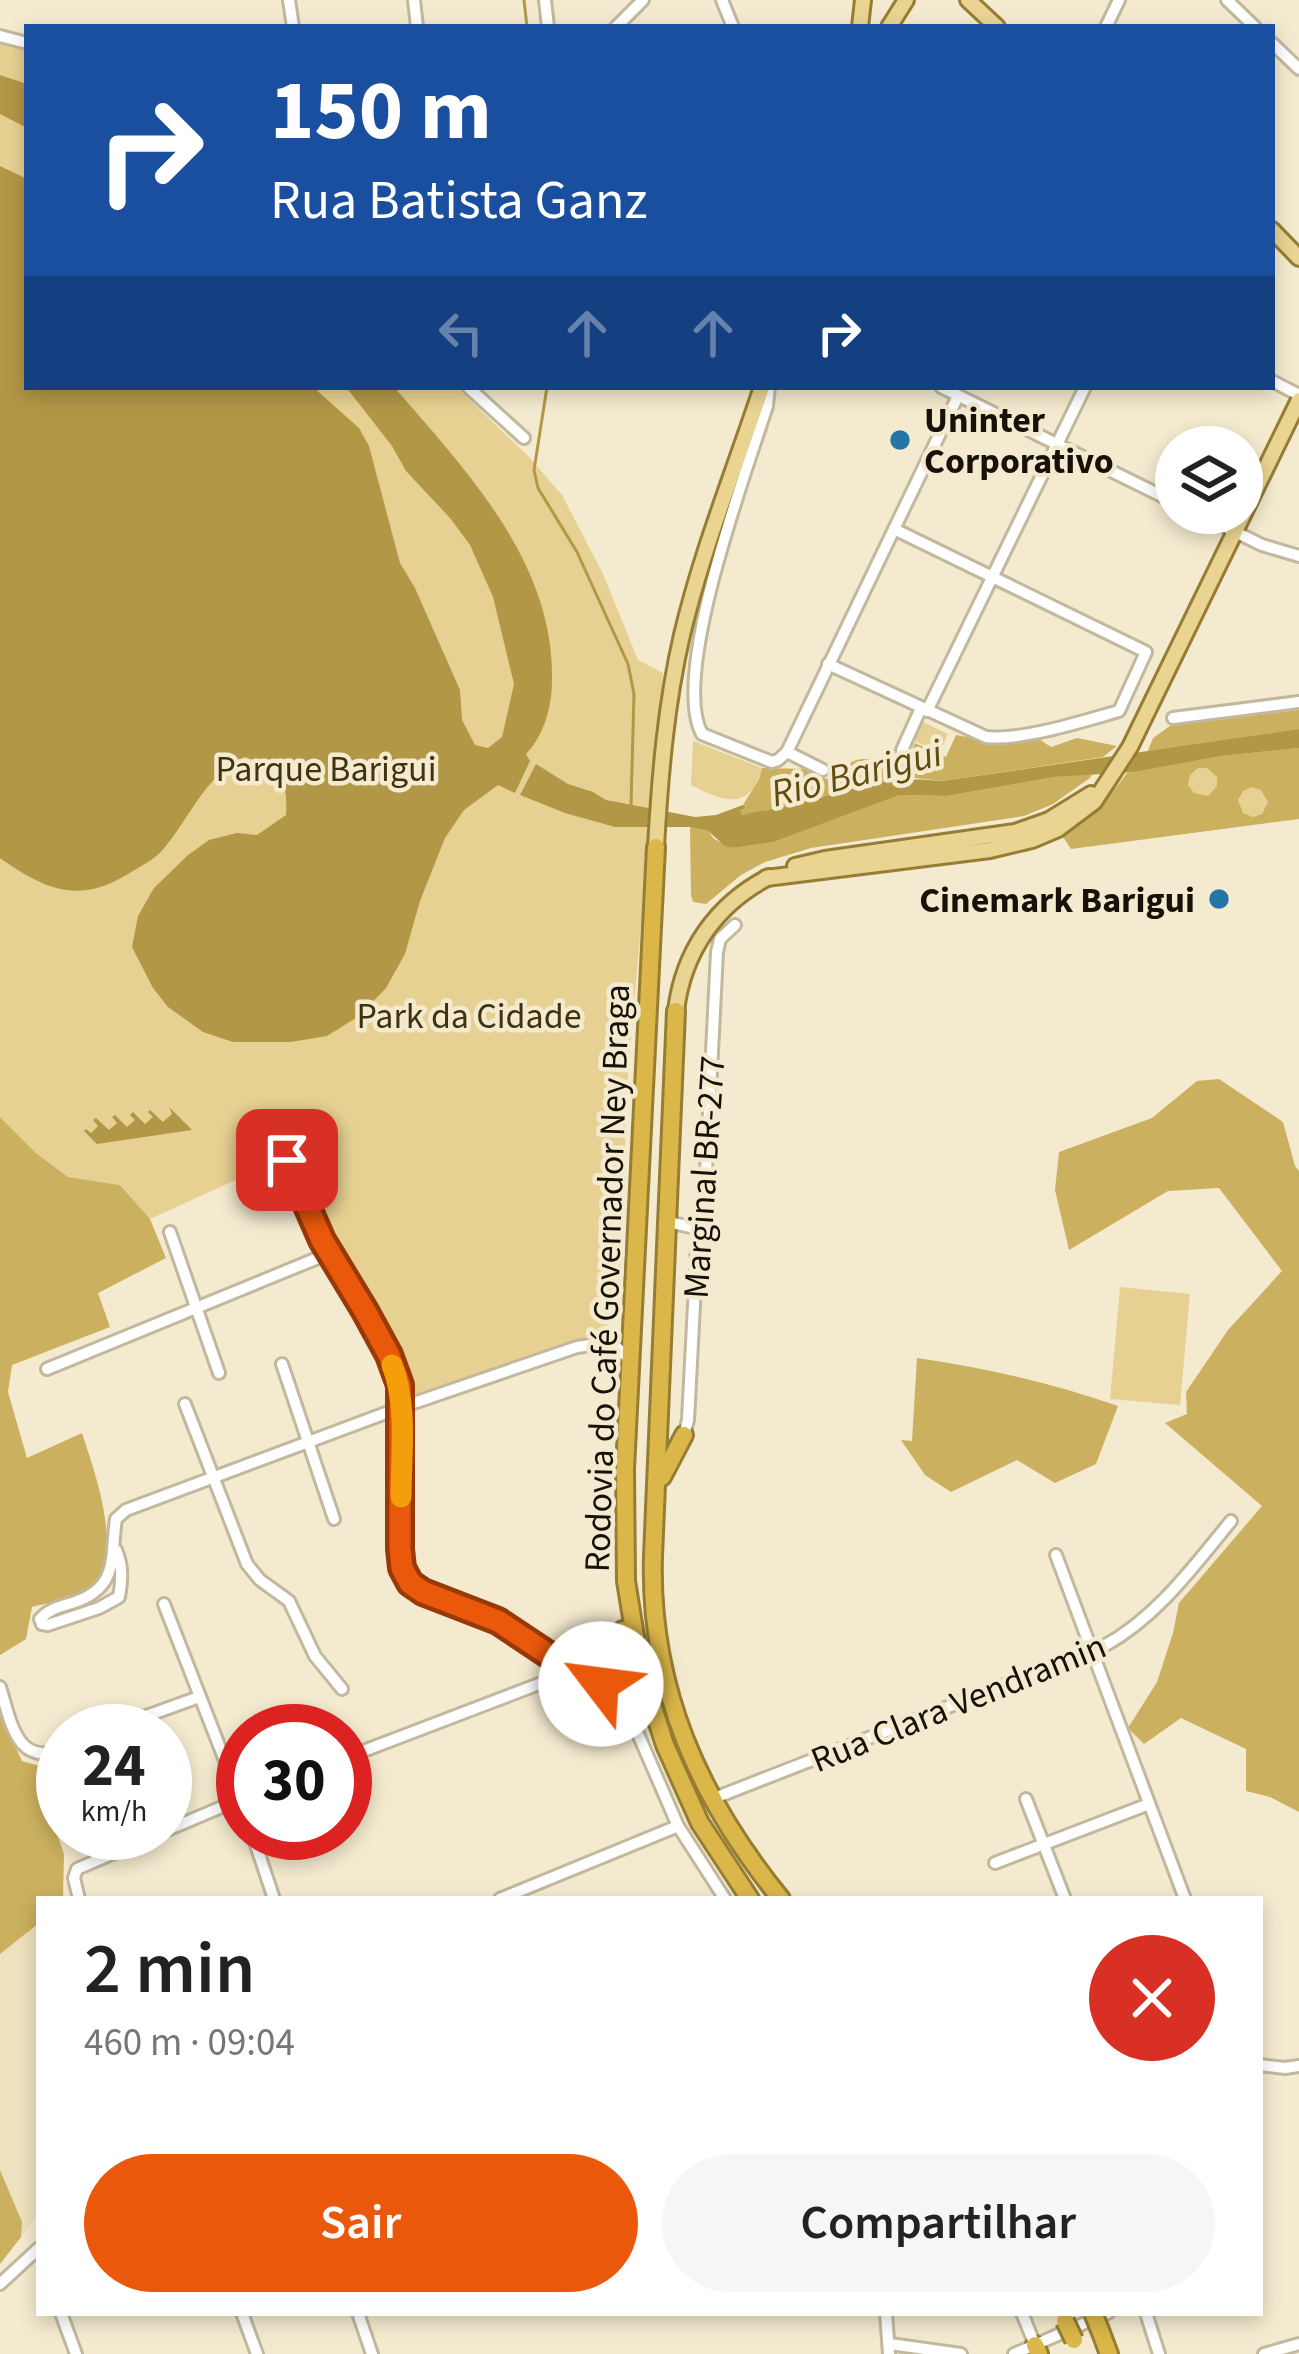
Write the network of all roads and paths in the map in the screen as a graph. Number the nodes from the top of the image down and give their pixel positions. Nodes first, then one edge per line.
1 (643, 0) edge
2 (968, 0) edge
3 (1227, 0) edge
4 (619, 24) edge
5 (994, 24) edge
6 (1253, 24) edge
7 (1275, 46) edge
8 (1299, 69) edge
9 (1275, 233) edge
10 (1299, 258) edge
11 (471, 390) edge
12 (764, 390) edge
13 (765, 390) edge
14 (947, 390) edge
15 (1084, 390) edge
16 (958, 396) junction
17 (1299, 397) edge
18 (524, 438) dead end
19 (1057, 444) junction
20 (1263, 473) edge
21 (1155, 493) edge
22 (894, 529) junction
23 (1234, 534) edge
24 (1240, 534) edge
25 (1299, 556) edge
26 (993, 577) junction
27 (828, 664) junction
28 (1299, 702) edge
29 (924, 709) junction
30 (1173, 718) dead end
31 (902, 750) dead end
32 (782, 756) junction
33 (823, 770) dead end
34 (656, 847) joint
35 (735, 925) dead end
36 (676, 1011) joint
37 (287, 1160) dead end
38 (668, 1222) junction
39 (700, 1229) junction
40 (170, 1232) dead end
41 (330, 1253) junction
42 (196, 1310) junction
43 (630, 1360) junction
44 (282, 1364) dead end
45 (47, 1369) dead end
46 (219, 1373) dead end
47 (185, 1404) dead end
48 (402, 1407) junction
49 (684, 1436) joint
50 (308, 1442) junction
51 (214, 1477) junction
52 (656, 1495) junction
53 (624, 1503) junction
54 (334, 1520) dead end
55 (1231, 1521) dead end
56 (114, 1547) junction
57 (1056, 1555) dead end
58 (164, 1604) dead end
59 (1091, 1652) junction
60 (573, 1671) junction
61 (0, 1687) edge
62 (342, 1689) dead end
63 (619, 1690) junction
64 (199, 1696) junction
65 (178, 1704) edge
66 (216, 1738) edge
67 (372, 1748) edge
68 (36, 1754) edge
69 (712, 1799) junction
70 (1026, 1799) dead end
71 (1149, 1804) junction
72 (678, 1826) junction
73 (1044, 1844) junction
74 (720, 1856) junction
75 (95, 1860) edge
76 (261, 1860) edge
77 (995, 1863) dead end
78 (79, 1896) edge
79 (273, 1896) edge
80 (507, 1896) edge
81 (727, 1896) edge
82 (728, 1896) edge
83 (748, 1896) edge
84 (779, 1896) edge
85 (1064, 1896) edge
86 (1184, 1896) edge
87 (1263, 2065) edge
88 (1299, 2066) edge
89 (36, 2252) edge
90 (0, 2284) edge
91 (63, 2316) edge
92 (243, 2316) edge
93 (359, 2316) edge
94 (886, 2316) edge
95 (1023, 2316) edge
96 (1147, 2316) edge
97 (1064, 2317) edge
98 (1100, 2319) edge
99 (1299, 2344) edge
100 (1077, 2347) edge
101 (889, 2349) edge
102 (1037, 2349) edge
103 (76, 2354) edge
104 (257, 2354) edge
105 (372, 2354) edge
106 (961, 2354) edge
107 (1014, 2354) edge
108 (1109, 2354) edge
109 (1159, 2354) edge
110 (1264, 2354) edge

1 - 4 street
2 - 5 main road
3 - 6 street
7 - 8 street
9 - 10 main road
11 - 18 street
12 - 34 main road
13 - 32 street
14 - 16 street
15 - 19 street
16 - 19 street
16 - 22 street
17 - 20 main road
19 - 21 street
19 - 26 street
22 - 26 street
22 - 27 street
23 - 36 main road
24 - 25 street
26 - 29 street
26 - 29 street
27 - 29 street
27 - 32 street
28 - 30 street
29 - 31 street
32 - 33 street
34 - 43 highway, Rodovia do Café Governador Ney Braga
35 - 39 street, Marginal BR-277
36 - 38 highway, Rodovia do Café Governador Ney Braga
37 - 41 street
38 - 39 street
38 - 52 highway, Rodovia do Café Governador Ney Braga
39 - 49 street, Marginal BR-277
40 - 42 street
41 - 42 street
41 - 48 street
42 - 45 street
42 - 46 street
43 - 48 street
43 - 53 highway, Rodovia do Café Governador Ney Braga
44 - 50 street
47 - 51 street
48 - 50 street
48 - 60 street
49 - 52 highway
50 - 51 street
50 - 54 street
51 - 56 street
51 - 62 street
52 - 69 highway, Rodovia do Café Governador Ney Braga
53 - 63 highway
53 - 74 highway, Rodovia do Café Governador Ney Braga
55 - 59 street, Rua Clara Vendramin
56 - 56 street
57 - 59 street
58 - 64 street
59 - 69 street, Rua Clara Vendramin
59 - 71 street
60 - 63 street
60 - 67 street
61 - 68 street
63 - 72 street
64 - 65 street
64 - 66 street
69 - 84 highway, Rodovia do Café Governador Ney Braga
70 - 73 street
71 - 73 street
71 - 86 street
72 - 80 street
72 - 81 street
73 - 77 street
73 - 85 street
74 - 82 highway
74 - 83 highway, Rodovia do Café Governador Ney Braga
75 - 78 street
76 - 79 street
87 - 88 street
89 - 90 street
91 - 103 street
92 - 104 street
93 - 105 street
94 - 101 street
95 - 102 street
96 - 109 street
97 - 100 highway, bridge
98 - 102 street
98 - 108 highway
99 - 110 street
101 - 106 street
102 - 107 street

